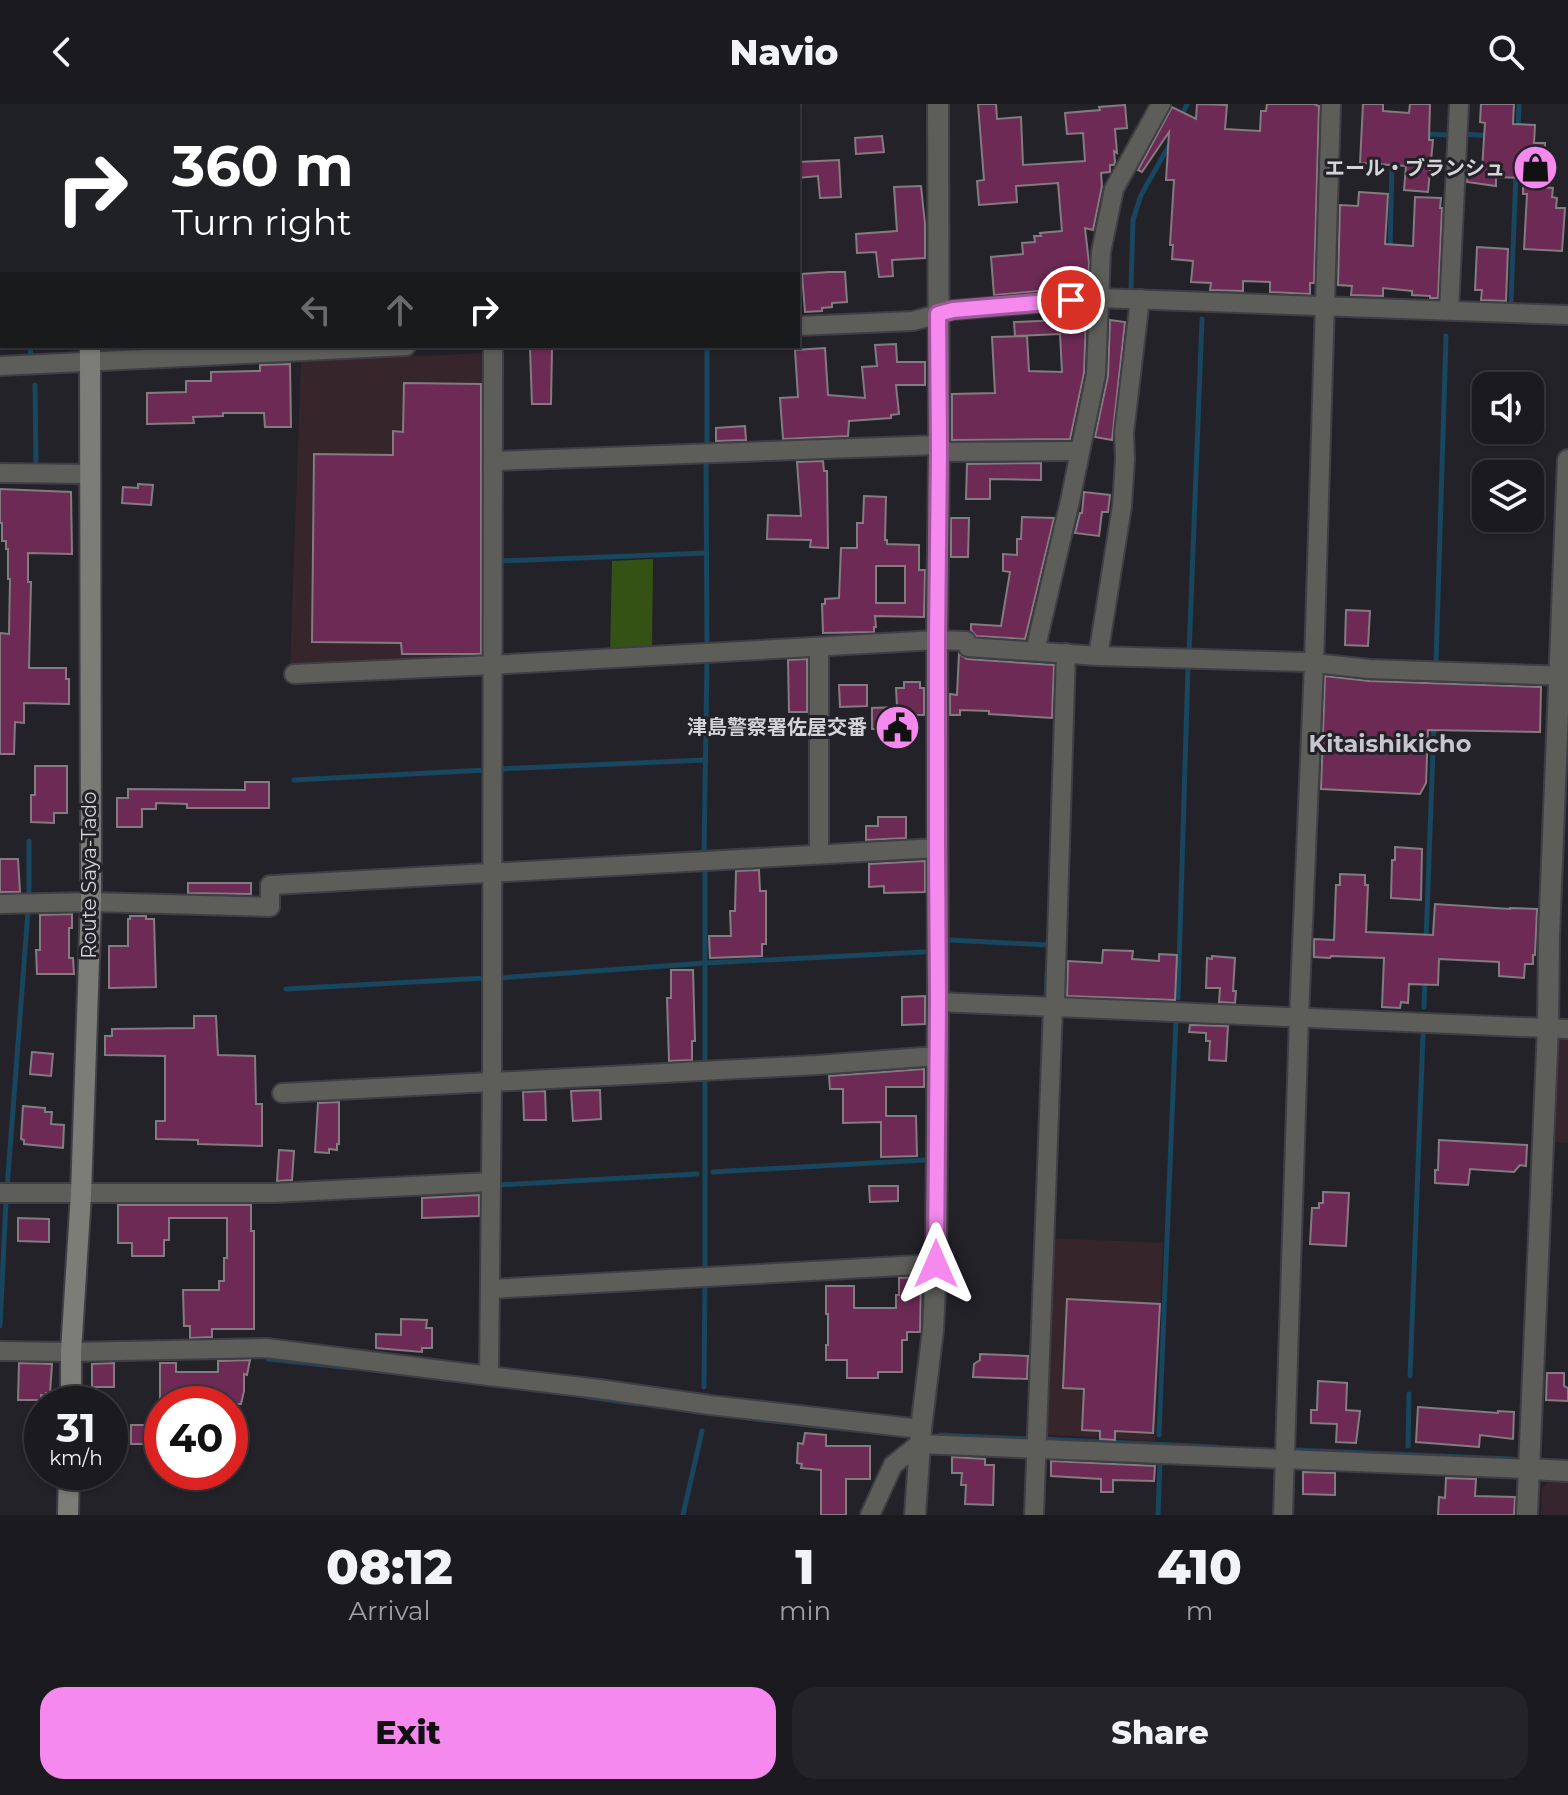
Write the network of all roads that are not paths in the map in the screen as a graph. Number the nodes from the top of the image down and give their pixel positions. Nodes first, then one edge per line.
1 (938, 104) edge
2 (1161, 104) edge
3 (1331, 104) edge
4 (1459, 104) edge
5 (1100, 298) junction
6 (1140, 299) junction
7 (1324, 306) junction
8 (1449, 310) junction
9 (938, 314) junction
10 (1568, 315) edge
11 (800, 326) edge
12 (325, 348) edge
13 (493, 348) edge
14 (90, 354) edge
15 (0, 366) edge
16 (939, 448) junction
17 (1079, 451) junction
18 (1568, 460) edge
19 (493, 461) junction
20 (0, 473) edge
21 (90, 474) junction
22 (937, 640) junction
23 (819, 647) junction
24 (1035, 651) junction
25 (1066, 653) junction
26 (1098, 656) junction
27 (1314, 664) junction
28 (492, 665) junction
29 (294, 674) dead end
30 (1564, 676) edge
31 (937, 848) junction
32 (819, 854) junction
33 (492, 872) junction
34 (91, 902) junction
35 (0, 904) edge
36 (938, 1002) junction
37 (1053, 1007) junction
38 (1299, 1017) junction
39 (1558, 1028) edge
40 (937, 1056) junction
41 (492, 1082) junction
42 (282, 1093) dead end
43 (491, 1182) junction
44 (0, 1193) edge
45 (81, 1194) junction
46 (936, 1264) junction
47 (491, 1289) junction
48 (0, 1351) edge
49 (71, 1352) junction
50 (489, 1376) junction
51 (71, 1386) edge
52 (920, 1437) junction
53 (1036, 1441) junction
54 (1285, 1459) junction
55 (1529, 1469) junction
56 (1568, 1471) edge
57 (69, 1490) edge
58 (68, 1515) edge
59 (870, 1515) edge
60 (915, 1515) edge
61 (1034, 1515) edge
62 (1283, 1515) edge
63 (1527, 1515) edge

1 - 9 street
2 - 5 street
3 - 7 street
4 - 8 street
5 - 6 street
5 - 9 street
5 - 17 street
6 - 7 street
6 - 26 street
7 - 8 street
7 - 27 street
8 - 10 street
9 - 11 street
9 - 16 street
12 - 14 street
13 - 19 street
14 - 15 street
14 - 21 main road, Route Saya-Tado
16 - 17 street
16 - 19 street
16 - 22 street
17 - 24 street
18 - 30 street
19 - 28 street
20 - 21 street
21 - 34 main road, Route Saya-Tado
22 - 23 street
22 - 24 street
22 - 31 street
23 - 28 street
23 - 32 street
24 - 25 street
25 - 26 street
25 - 37 street
26 - 27 street
27 - 30 street
27 - 38 street
28 - 29 street
28 - 33 street
30 - 39 street
31 - 32 street
31 - 36 street
32 - 33 street
33 - 34 street
33 - 41 street
34 - 35 street
34 - 45 main road, Route Saya-Tado
36 - 37 street
36 - 40 street
37 - 38 street
37 - 53 street
38 - 39 street
38 - 54 street
39 - 55 street
40 - 41 street
40 - 46 street
41 - 42 street
41 - 43 street
43 - 45 street
43 - 47 street
44 - 45 street
45 - 49 main road, Route Saya-Tado
46 - 47 street
46 - 52 street
47 - 50 street
48 - 49 street
49 - 50 street
49 - 51 main road, Route Saya-Tado
50 - 52 street
52 - 53 street
52 - 59 street
52 - 60 street
53 - 54 street
53 - 61 street
54 - 55 street
54 - 62 street
55 - 56 street
55 - 63 street
57 - 58 main road

